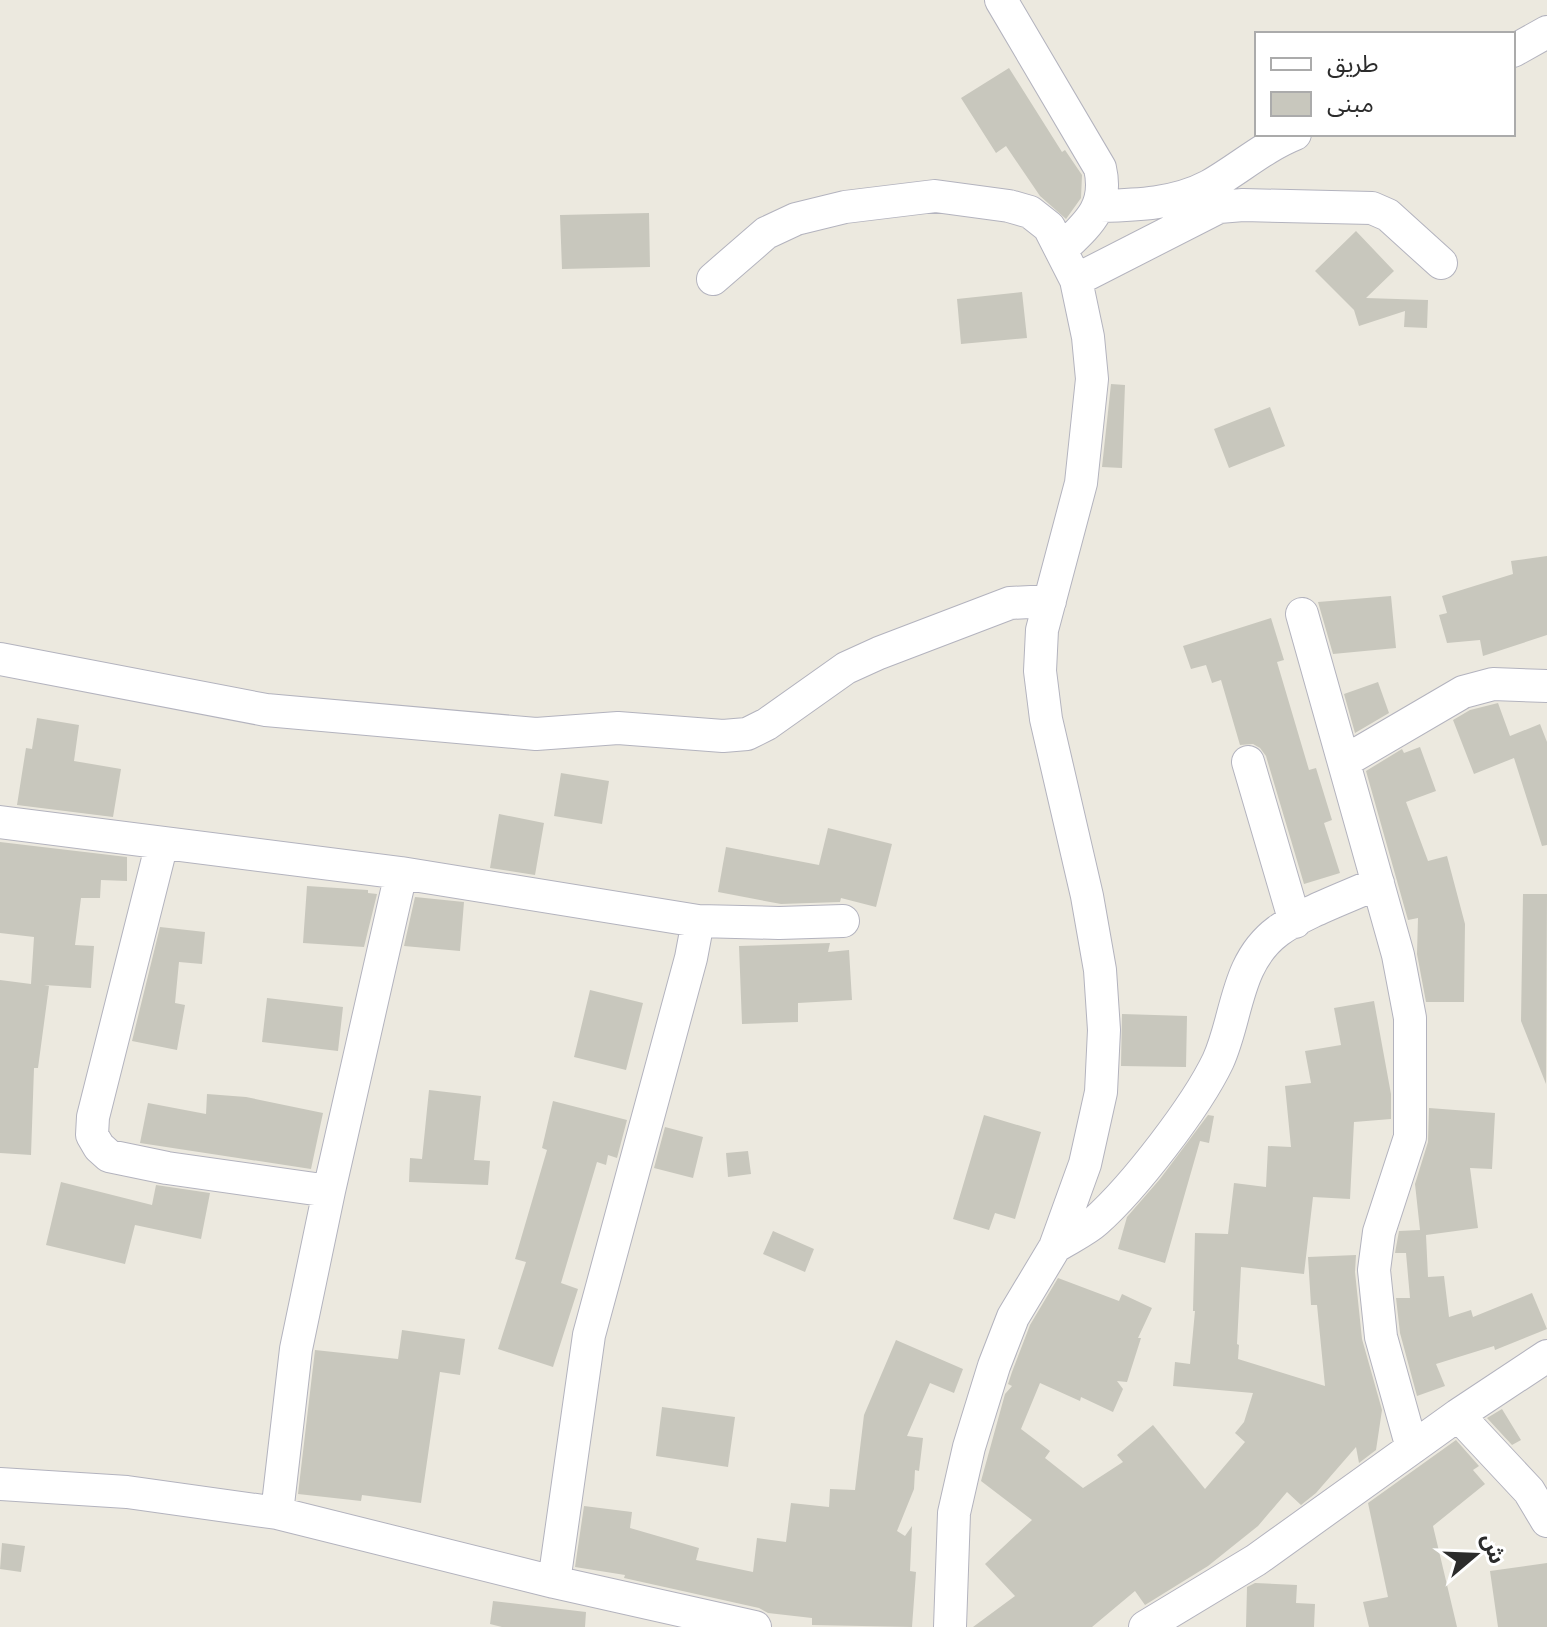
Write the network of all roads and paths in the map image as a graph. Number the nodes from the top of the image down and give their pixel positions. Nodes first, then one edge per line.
1 (1001, 0) edge
2 (1547, 32) edge
3 (1515, 50) edge
4 (1290, 136) edge
5 (1100, 206) junction
6 (1062, 249) junction
7 (1441, 263) dead end
8 (713, 279) dead end
9 (1076, 280) junction
10 (1050, 601) junction
11 (1302, 614) dead end
12 (0, 659) edge
13 (1547, 686) edge
14 (1345, 761) junction
15 (1248, 762) dead end
16 (0, 822) edge
17 (162, 843) junction
18 (401, 873) junction
19 (1378, 883) junction
20 (698, 921) junction
21 (843, 921) dead end
22 (1295, 922) junction
23 (329, 1191) junction
24 (1055, 1247) junction
25 (1547, 1356) edge
26 (1458, 1415) junction
27 (1412, 1448) junction
28 (0, 1484) edge
29 (277, 1513) junction
30 (1547, 1521) edge
31 (554, 1582) junction
32 (755, 1627) edge
33 (950, 1627) edge
34 (1145, 1627) edge

1 - 5 street
2 - 3 street
4 - 5 street
5 - 6 street
6 - 8 street
6 - 9 street
7 - 9 street
9 - 10 street
10 - 12 street
10 - 24 street
11 - 14 street
13 - 14 street
14 - 19 street
15 - 22 street
16 - 17 street
17 - 18 street
17 - 23 street
18 - 20 street
18 - 23 street
19 - 22 street
19 - 27 street
20 - 21 street
20 - 31 street
22 - 24 street
23 - 29 street
24 - 33 street
25 - 26 street
26 - 27 street
26 - 30 street
27 - 34 street
28 - 29 street
29 - 31 street
31 - 32 street

